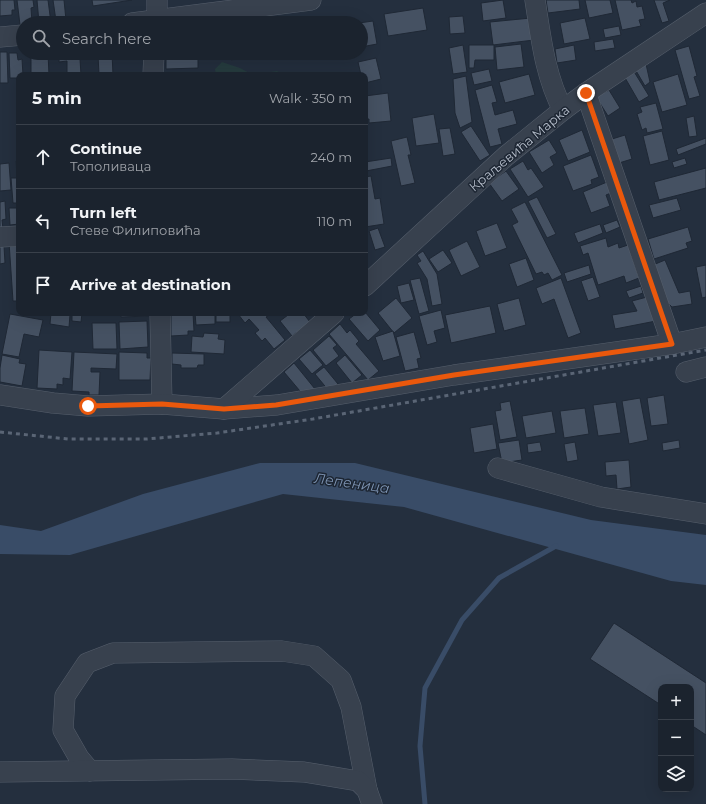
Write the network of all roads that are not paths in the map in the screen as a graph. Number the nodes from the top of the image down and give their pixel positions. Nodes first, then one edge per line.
1 (157, 0) edge
2 (311, 0) edge
3 (535, 0) edge
4 (706, 13) edge
5 (157, 16) edge
6 (199, 16) edge
7 (16, 36) edge
8 (0, 37) edge
9 (154, 60) edge
10 (153, 72) edge
11 (586, 93) junction
12 (563, 110) junction
13 (16, 236) edge
14 (0, 237) edge
15 (368, 283) edge
16 (160, 316) edge
17 (331, 316) edge
18 (706, 336) edge
19 (672, 344) junction
20 (706, 367) edge
21 (686, 372) dead end
22 (0, 396) edge
23 (162, 404) junction
24 (224, 409) junction
25 (498, 468) dead end
26 (706, 514) edge
27 (90, 771) junction
28 (0, 772) edge
29 (370, 797) edge

1 - 5 street
2 - 6 street
3 - 12 street
4 - 11 street, Краљевића Марка
7 - 8 street
9 - 10 street
11 - 12 street, Краљевића Марка
11 - 19 street
12 - 15 street, Краљевића Марка
13 - 14 street
16 - 23 street
17 - 24 street
18 - 19 street
19 - 24 street
20 - 21 street
22 - 23 street
23 - 24 street
25 - 26 street
27 - 28 street
27 - 29 street
27 - 29 street

